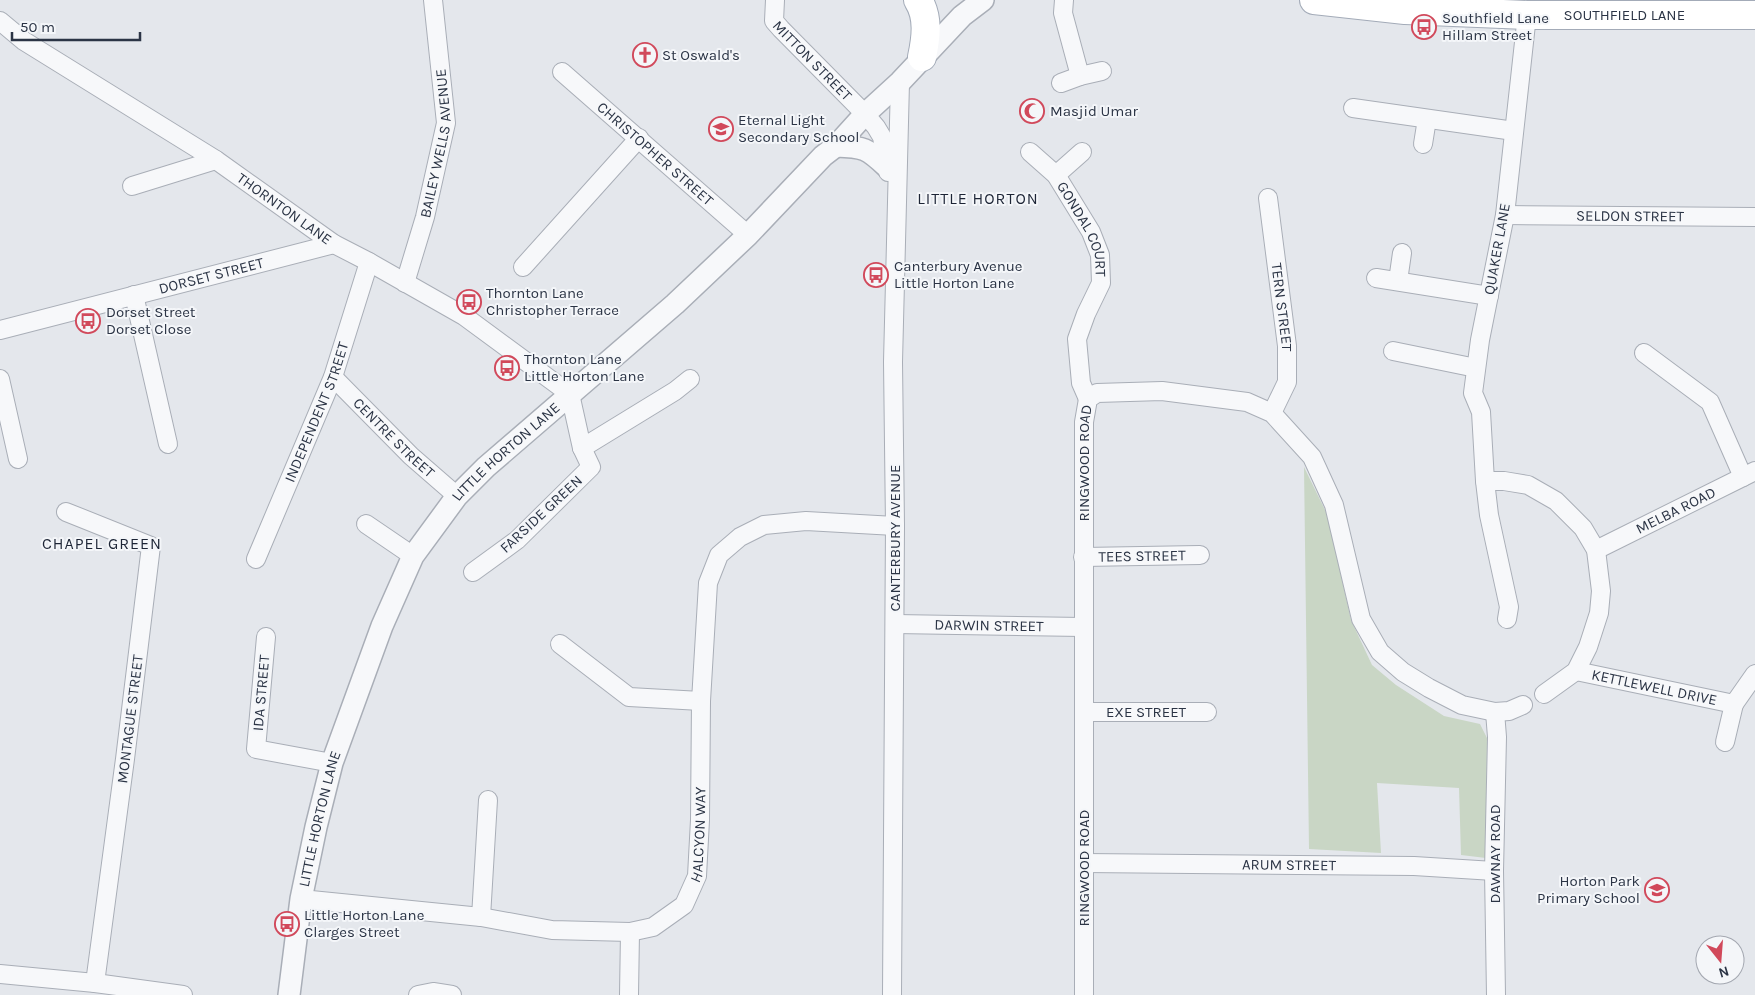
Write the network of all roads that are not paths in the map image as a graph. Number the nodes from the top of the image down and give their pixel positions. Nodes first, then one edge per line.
1 (433, 0) edge
2 (775, 0) edge
3 (918, 0) edge
4 (983, 0) edge
5 (1064, 0) edge
6 (1314, 0) edge
7 (1407, 5) edge
8 (1527, 15) junction
9 (1755, 15) edge
10 (0, 21) edge
11 (922, 57) junction
12 (1102, 71) dead end
13 (562, 72) dead end
14 (1080, 76) junction
15 (900, 82) junction
16 (1061, 83) dead end
17 (1353, 108) dead end
18 (865, 114) junction
19 (1427, 118) junction
20 (1514, 131) junction
21 (639, 138) junction
22 (1424, 144) dead end
23 (836, 146) junction
24 (1030, 152) dead end
25 (1082, 152) dead end
26 (216, 160) junction
27 (887, 167) junction
28 (1056, 175) junction
29 (132, 186) dead end
30 (1268, 198) dead end
31 (897, 206) junction
32 (1505, 215) junction
33 (1755, 217) edge
34 (748, 236) junction
35 (334, 244) junction
36 (1402, 253) dead end
37 (369, 262) junction
38 (523, 267) dead end
39 (1376, 278) dead end
40 (1398, 282) junction
41 (405, 283) junction
42 (134, 295) junction
43 (1489, 296) junction
44 (0, 330) edge
45 (1393, 351) dead end
46 (1644, 353) dead end
47 (1476, 368) junction
48 (333, 377) junction
49 (690, 379) dead end
50 (0, 380) edge
51 (570, 394) junction
52 (1088, 399) junction
53 (1272, 412) junction
54 (168, 444) dead end
55 (582, 448) junction
56 (18, 459) dead end
57 (1749, 474) edge
58 (1485, 481) junction
59 (457, 496) junction
60 (66, 512) dead end
61 (366, 524) dead end
62 (895, 526) junction
63 (1596, 550) junction
64 (1200, 555) dead end
65 (412, 556) junction
66 (1083, 557) junction
67 (256, 559) dead end
68 (473, 572) dead end
69 (1507, 619) dead end
70 (895, 624) junction
71 (1084, 627) junction
72 (266, 637) dead end
73 (560, 644) dead end
74 (1576, 671) junction
75 (1755, 674) edge
76 (1544, 694) dead end
77 (701, 701) junction
78 (1734, 704) junction
79 (1523, 705) dead end
80 (1085, 712) junction
81 (1207, 712) dead end
82 (1495, 712) junction
83 (1725, 742) dead end
84 (332, 763) junction
85 (488, 800) dead end
86 (1084, 863) junction
87 (1494, 871) junction
88 (301, 899) junction
89 (481, 917) junction
90 (630, 932) junction
91 (0, 974) edge
92 (95, 983) junction
93 (428, 994) edge
94 (183, 995) edge
95 (289, 995) edge
96 (452, 995) edge
97 (629, 995) edge
98 (892, 995) edge
99 (1084, 995) edge
100 (1496, 995) edge

1 - 41 street, BAILEY WELLS AVENUE
2 - 18 street, MITTON STREET
3 - 11 main road
4 - 11 street, LITTLE HORTON LANE
5 - 14 street
6 - 7 main road, SOUTHFIELD LANE
7 - 8 main road, SOUTHFIELD LANE
8 - 9 main road, SOUTHFIELD LANE
8 - 20 street, QUAKER LANE
10 - 26 street, THORNTON LANE
11 - 15 street, LITTLE HORTON LANE
12 - 14 street
13 - 21 street, CHRISTOPHER STREET
14 - 16 street
15 - 18 street, LITTLE HORTON LANE
15 - 31 street, CANTERBURY AVENUE
17 - 19 street
18 - 23 street, LITTLE HORTON LANE
18 - 27 street, MITTON STREET
19 - 20 street
19 - 22 street
20 - 32 street, QUAKER LANE
21 - 34 street, CHRISTOPHER STREET
21 - 38 street
23 - 27 street
23 - 34 street, LITTLE HORTON LANE
24 - 28 street, GONDAL COURT
25 - 28 street, GONDAL COURT
26 - 29 street
26 - 35 street, THORNTON LANE
27 - 31 street, MITTON STREET
28 - 52 street, GONDAL COURT
30 - 53 street, TERN STREET
31 - 62 street, CANTERBURY AVENUE
32 - 33 street, SELDON STREET
32 - 43 street, QUAKER LANE
34 - 51 street, LITTLE HORTON LANE
35 - 37 street, THORNTON LANE
35 - 42 street, DORSET STREET
36 - 40 street
37 - 41 street, THORNTON LANE
37 - 48 street, INDEPENDENT STREET
39 - 40 street
40 - 43 street
41 - 51 street, THORNTON LANE
42 - 44 street, DORSET STREET
42 - 54 street
43 - 47 street, QUAKER LANE
45 - 47 street
46 - 57 street
47 - 58 street, QUAKER LANE
48 - 59 street, CENTRE STREET
48 - 67 street, INDEPENDENT STREET
49 - 55 street
50 - 56 street
51 - 55 street, FARSIDE GREEN
51 - 59 street, LITTLE HORTON LANE
52 - 53 street, RINGWOOD ROAD
52 - 66 street, RINGWOOD ROAD
53 - 82 street, RINGWOOD ROAD
55 - 68 street, FARSIDE GREEN
57 - 63 street, MELBA ROAD
58 - 63 street
58 - 69 street, QUAKER LANE
59 - 65 street, LITTLE HORTON LANE
60 - 92 street, MONTAGUE STREET
61 - 65 street
62 - 70 street, CANTERBURY AVENUE
62 - 77 street, HALCYON WAY
63 - 74 street
64 - 66 street, TEES STREET
65 - 84 street, LITTLE HORTON LANE
66 - 71 street, RINGWOOD ROAD
70 - 71 street, DARWIN STREET
70 - 98 street, CANTERBURY AVENUE
71 - 80 street, RINGWOOD ROAD
72 - 84 street, IDA STREET
73 - 77 street
74 - 76 street
74 - 78 street, KETTLEWELL DRIVE
75 - 78 street, KETTLEWELL DRIVE
77 - 90 street, HALCYON WAY
78 - 83 street, KETTLEWELL DRIVE
79 - 82 street
80 - 81 street, EXE STREET
80 - 86 street, RINGWOOD ROAD
82 - 87 street, DAWNAY ROAD
84 - 88 street, LITTLE HORTON LANE
85 - 89 street
86 - 87 street, ARUM STREET
86 - 99 street, RINGWOOD ROAD
87 - 100 street, DAWNAY ROAD
88 - 89 street, HALCYON WAY
88 - 95 street, LITTLE HORTON LANE
89 - 90 street, HALCYON WAY
90 - 97 street
91 - 92 street
92 - 94 street
93 - 96 street

